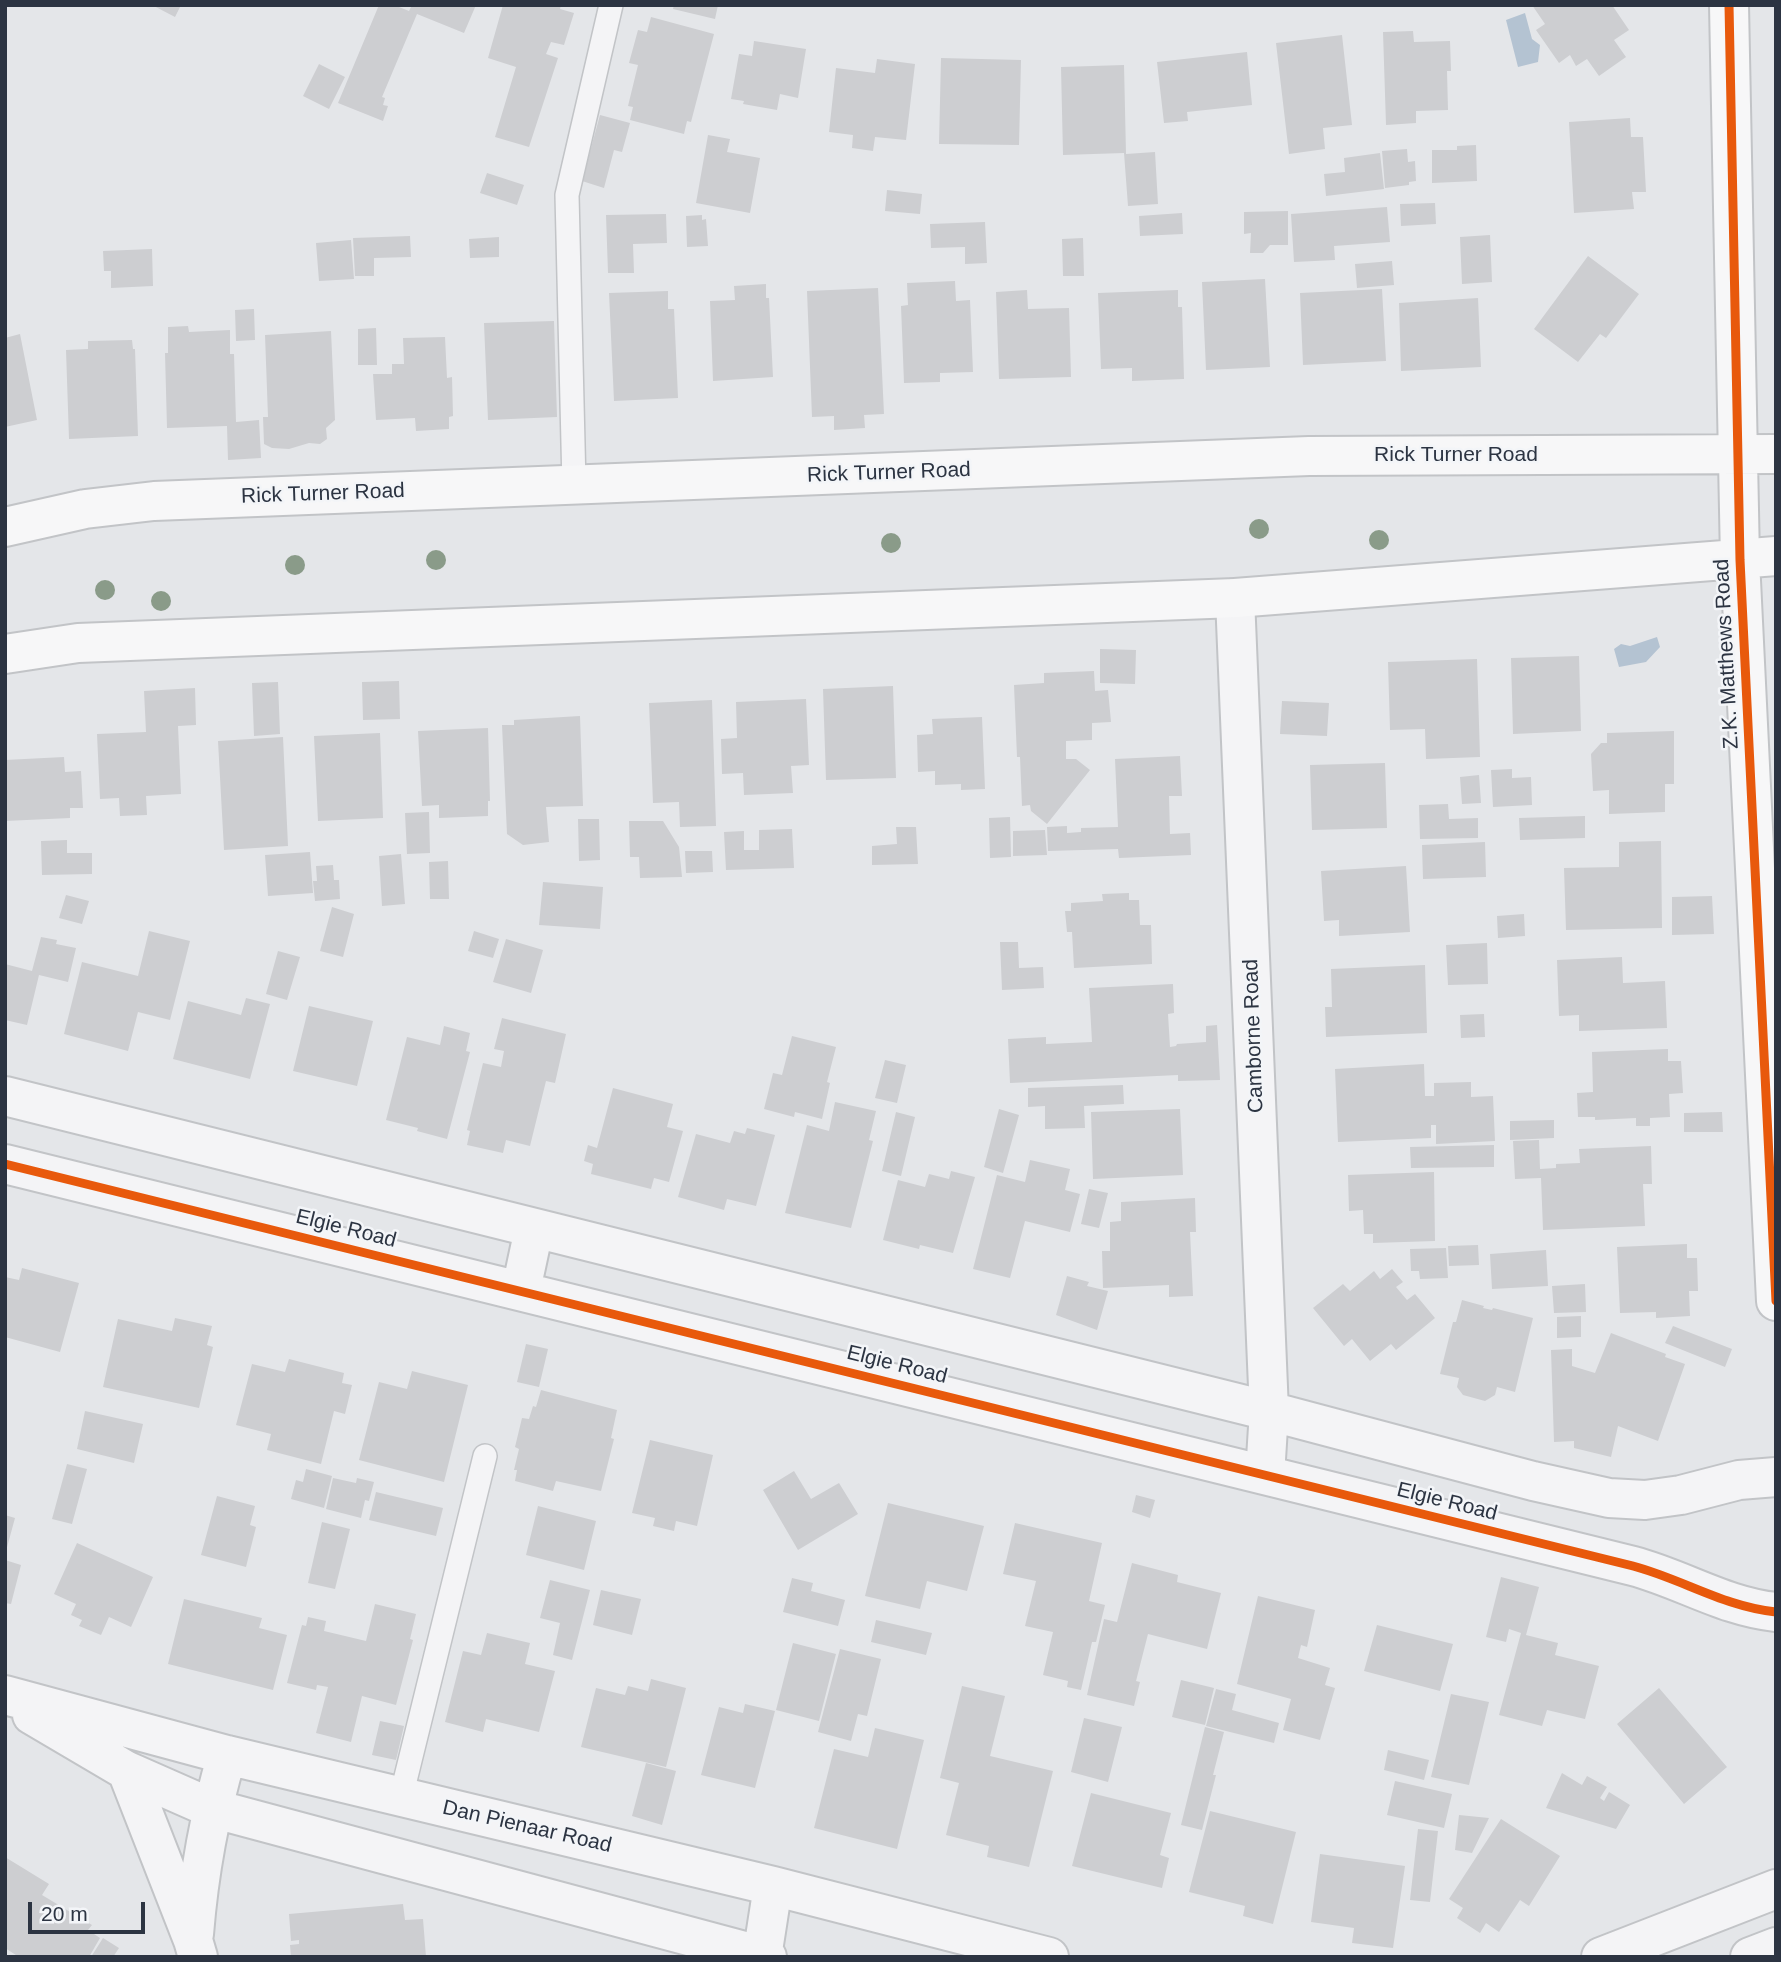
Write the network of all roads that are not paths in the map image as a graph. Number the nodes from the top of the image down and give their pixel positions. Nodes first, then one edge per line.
1 (611, 5) edge
2 (1729, 5) edge
3 (1736, 453) junction
4 (1776, 454) edge
5 (574, 485) junction
6 (5, 527) edge
7 (1758, 558) edge
8 (1236, 598) junction
9 (5, 654) edge
10 (5, 1096) edge
11 (5, 1164) edge
12 (534, 1229) junction
13 (521, 1290) junction
14 (1776, 1301) edge
15 (1269, 1412) junction
16 (485, 1456) dead end
17 (1265, 1475) junction
18 (1776, 1476) edge
19 (1776, 1612) edge
20 (5, 1697) edge
21 (227, 1755) junction
22 (127, 1771) junction
23 (401, 1797) junction
24 (211, 1808) junction
25 (772, 1886) junction
26 (1776, 1889) edge
27 (1776, 1947) edge
28 (195, 1948) edge
29 (764, 1956) edge
30 (1049, 1957) edge
31 (1601, 1957) edge
32 (1750, 1957) edge

1 - 5 lane
2 - 3 main road, Z.K. Matthews Road
3 - 4 main road, Rick Turner Road
3 - 5 main road, Rick Turner Road
3 - 7 main road, Z.K. Matthews Road
5 - 6 main road, Rick Turner Road
7 - 8 main road
7 - 14 main road, Z.K. Matthews Road
8 - 9 main road
8 - 15 street, Camborne Road
10 - 12 street, Elgie Road
11 - 13 street, Elgie Road
12 - 13 street
12 - 15 street, Elgie Road
13 - 17 street, Elgie Road
15 - 17 street, Camborne Road
15 - 18 street, Elgie Road
16 - 23 lane
17 - 19 street, Elgie Road
20 - 21 street, Dan Pienaar Road
20 - 22 street, Dan Pienaar Road
21 - 23 street, Dan Pienaar Road
21 - 24 street
22 - 24 street, Dan Pienaar Road
22 - 28 street
23 - 25 street, Dan Pienaar Road
24 - 28 street
24 - 29 street, Dan Pienaar Road
25 - 29 street
25 - 30 street, Dan Pienaar Road
26 - 31 street
27 - 32 street

